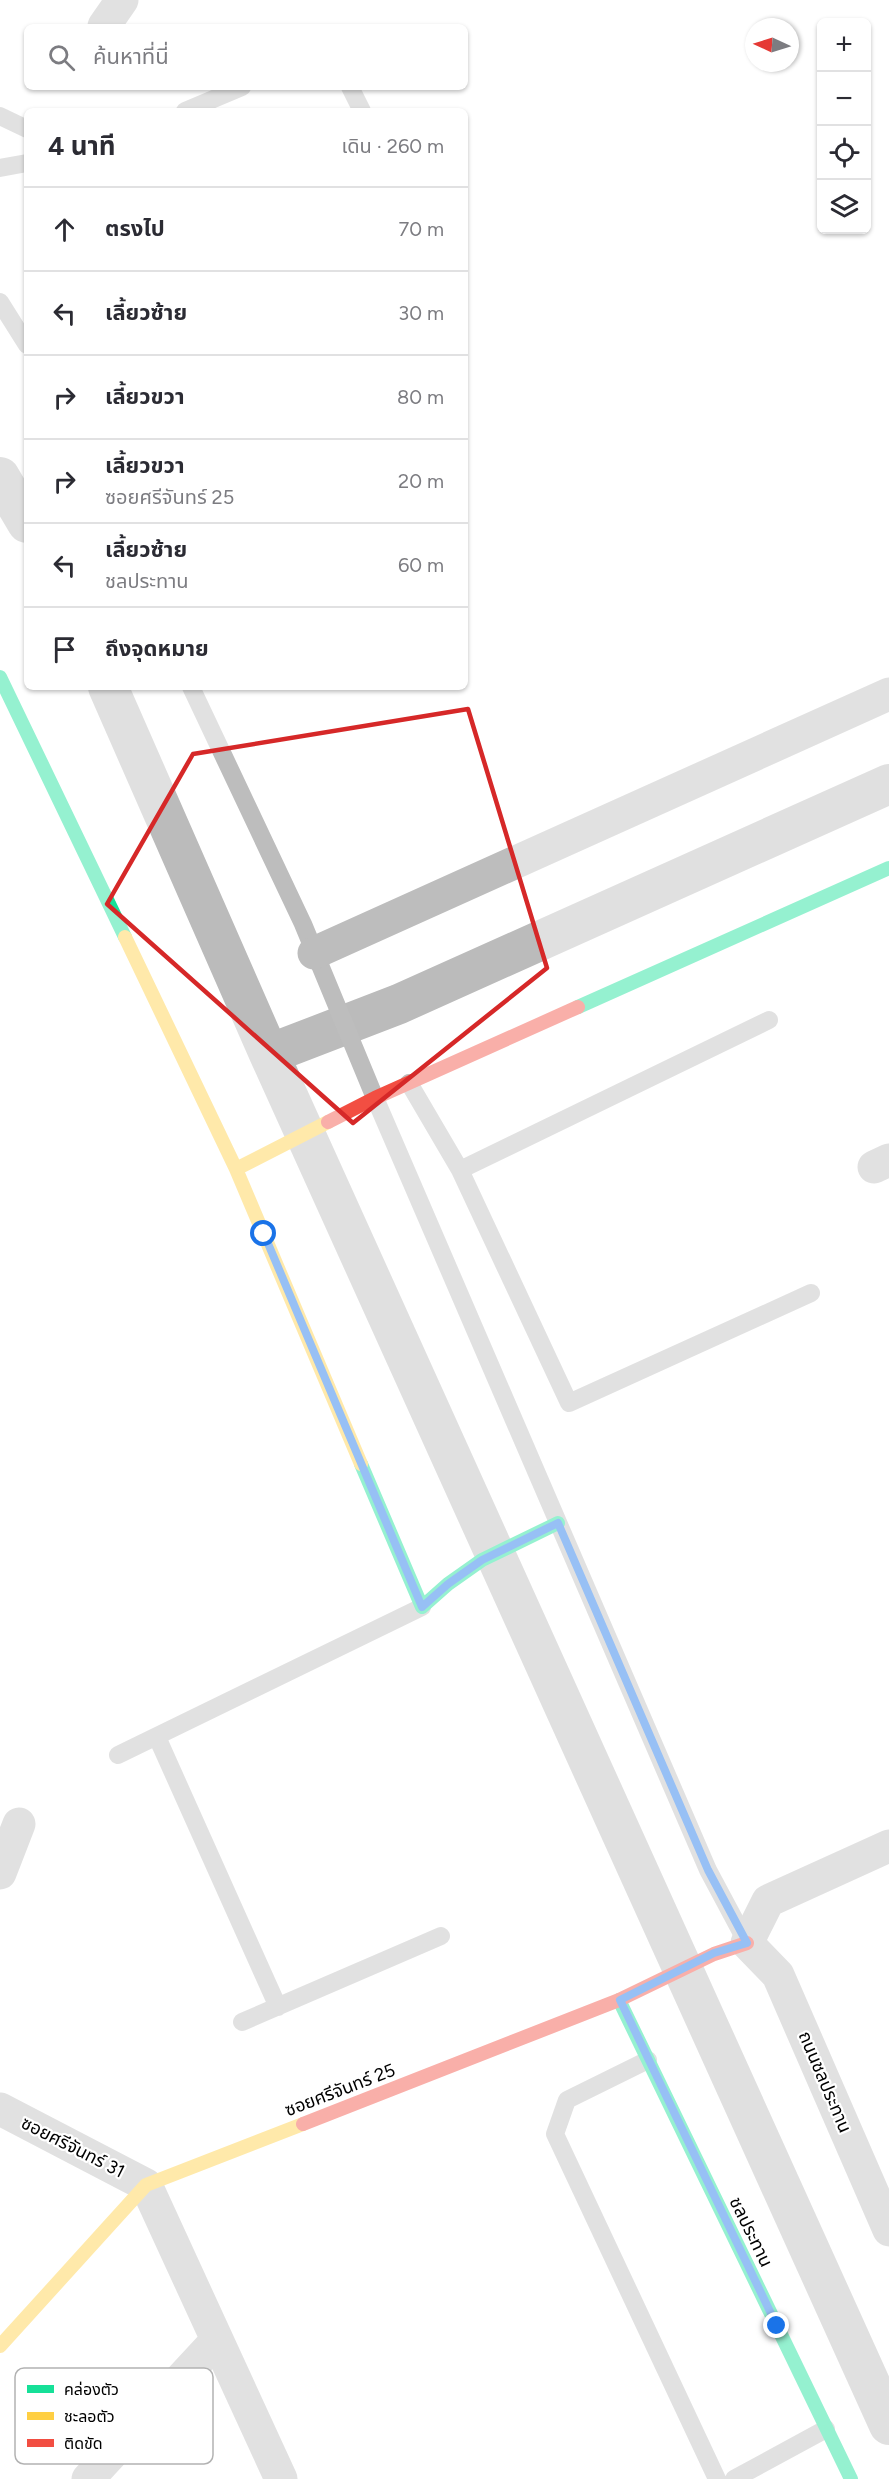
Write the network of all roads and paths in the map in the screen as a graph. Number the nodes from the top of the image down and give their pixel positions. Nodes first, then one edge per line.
1 (122, 0) edge
2 (106, 24) edge
3 (235, 90) edge
4 (352, 90) edge
5 (192, 108) edge
6 (360, 108) edge
7 (0, 116) edge
8 (24, 128) edge
9 (24, 164) edge
10 (0, 168) edge
11 (0, 302) edge
12 (24, 340) edge
13 (0, 677) edge
14 (192, 690) edge
15 (889, 694) edge
16 (889, 868) edge
17 (314, 953) junction
18 (769, 1020) dead end
19 (409, 1083) junction
20 (375, 1098) junction
21 (237, 1169) junction
22 (460, 1170) junction
23 (811, 1293) dead end
24 (558, 1523) junction
25 (422, 1607) junction
26 (158, 1737) junction
27 (118, 1755) dead end
28 (19, 1824) dead end
29 (889, 1846) edge
30 (0, 1873) edge
31 (441, 1936) dead end
32 (747, 1943) junction
33 (620, 2000) junction
34 (278, 2007) junction
35 (242, 2022) dead end
36 (648, 2060) junction
37 (0, 2109) edge
38 (146, 2185) junction
39 (889, 2230) edge
40 (217, 2340) junction
41 (0, 2346) edge
42 (191, 2368) edge
43 (826, 2429) junction
44 (102, 2464) edge
45 (88, 2479) edge
46 (281, 2479) edge
47 (717, 2479) edge
48 (735, 2479) edge
49 (850, 2479) edge

1 - 2 street
3 - 5 lane
4 - 6 lane
7 - 8 lane
9 - 10 lane
11 - 12 lane
13 - 21 street
14 - 17 lane
15 - 17 street
16 - 19 street
17 - 20 lane
18 - 22 lane
19 - 20 street
19 - 22 lane
20 - 21 street
20 - 24 lane
21 - 25 street
22 - 23 lane
24 - 25 street
24 - 32 lane
25 - 26 lane
26 - 27 lane
26 - 34 lane
28 - 30 street
29 - 32 street
31 - 34 lane
32 - 33 street, ซอยศรีจันทร์ 25
32 - 39 street, ถนนชลประทาน
33 - 36 street, ชลประทาน
33 - 38 street, ซอยศรีจันทร์ 25
34 - 35 lane
36 - 43 street, ชลประทาน
36 - 47 lane
37 - 38 street, ซอยศรีจันทร์ 31
38 - 40 street
38 - 41 street, ซอยศรีจันทร์ 25
40 - 42 street
40 - 46 street
43 - 48 lane
43 - 49 street, ชลประทาน
44 - 45 street

